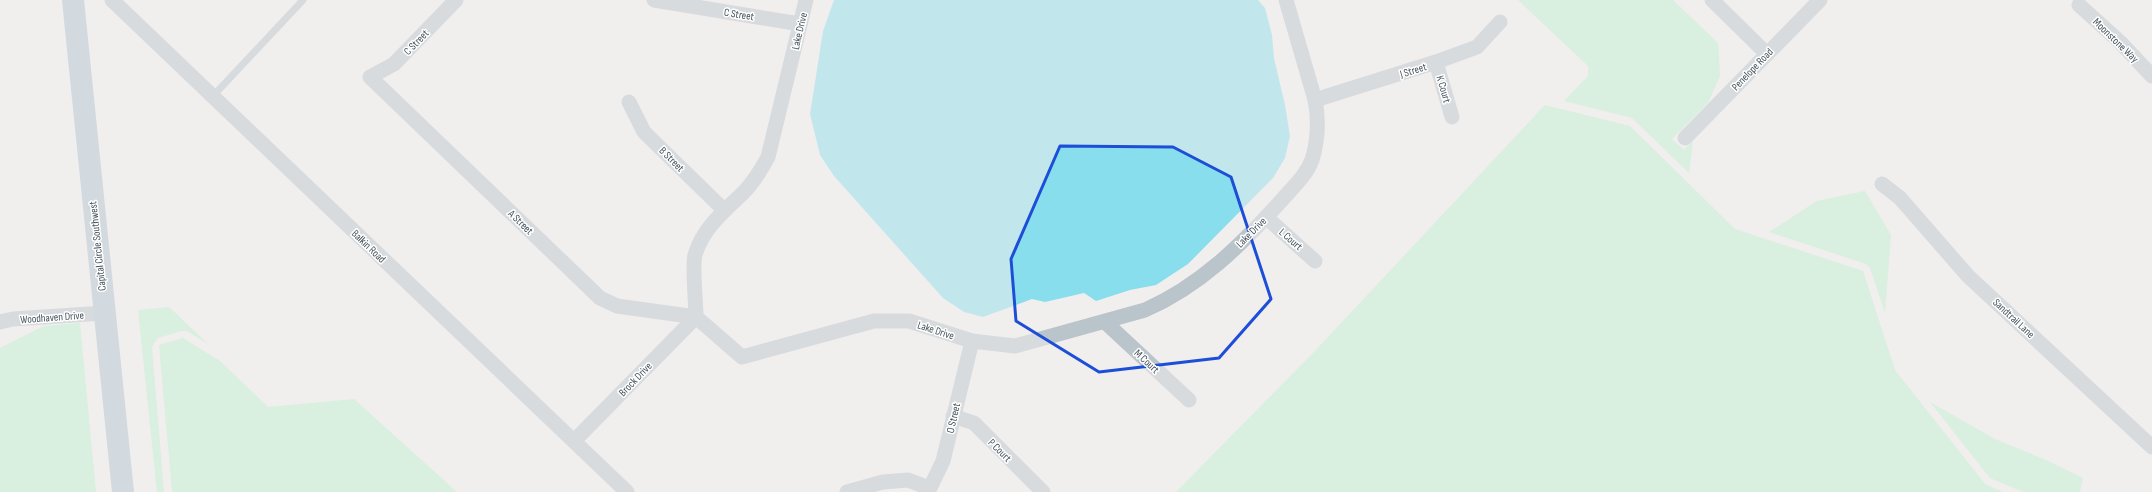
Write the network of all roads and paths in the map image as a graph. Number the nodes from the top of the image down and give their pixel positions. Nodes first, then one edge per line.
1 (73, 0) edge
2 (112, 0) edge
3 (303, 0) edge
4 (456, 0) edge
5 (654, 0) edge
6 (806, 0) edge
7 (1286, 0) edge
8 (1712, 0) edge
9 (1820, 0) edge
10 (2079, 5) dead end
11 (1500, 22) dead end
12 (800, 24) junction
13 (1767, 54) junction
14 (1436, 62) junction
15 (2152, 76) edge
16 (370, 77) joint
17 (213, 96) junction
18 (1315, 100) junction
19 (629, 102) dead end
20 (1452, 117) dead end
21 (1684, 138) dead end
22 (1882, 184) dead end
23 (724, 210) junction
24 (1266, 217) junction
25 (1315, 261) dead end
26 (104, 313) junction
27 (696, 317) junction
28 (0, 322) edge
29 (1105, 322) junction
30 (972, 341) junction
31 (1189, 400) dead end
32 (953, 416) junction
33 (574, 441) junction
34 (2152, 447) edge
35 (929, 490) edge
36 (122, 492) edge
37 (627, 492) edge
38 (848, 492) edge
39 (1043, 492) edge

1 - 26 main road, Capital Circle Southwest
2 - 17 street, Balkin Road
3 - 17 lane
4 - 16 street, C Street
5 - 12 street, C Street
6 - 12 street, Lake Drive
7 - 18 street, Lake Drive
8 - 13 street
9 - 13 street, Penelope Road
10 - 15 street, Moonstone Way
11 - 14 street, J Street
12 - 23 street, Lake Drive
13 - 21 street, Penelope Road
14 - 18 street, J Street
14 - 20 street, K Court
16 - 27 street, A Street
17 - 33 street, Balkin Road
18 - 24 street, Lake Drive
19 - 23 street, B Street
22 - 34 street, Sandtrail Lane
23 - 27 street, Lake Drive
24 - 25 street, L Court
24 - 29 street, Lake Drive
26 - 28 street, Woodhaven Drive
26 - 36 main road, Capital Circle Southwest
27 - 30 street, Lake Drive
27 - 33 street, Brock Drive
29 - 30 street, Lake Drive
29 - 31 street, M Court
30 - 32 street, O Street
32 - 35 street, O Street
32 - 39 street, P Court
33 - 37 street, Balkin Road
35 - 38 street

